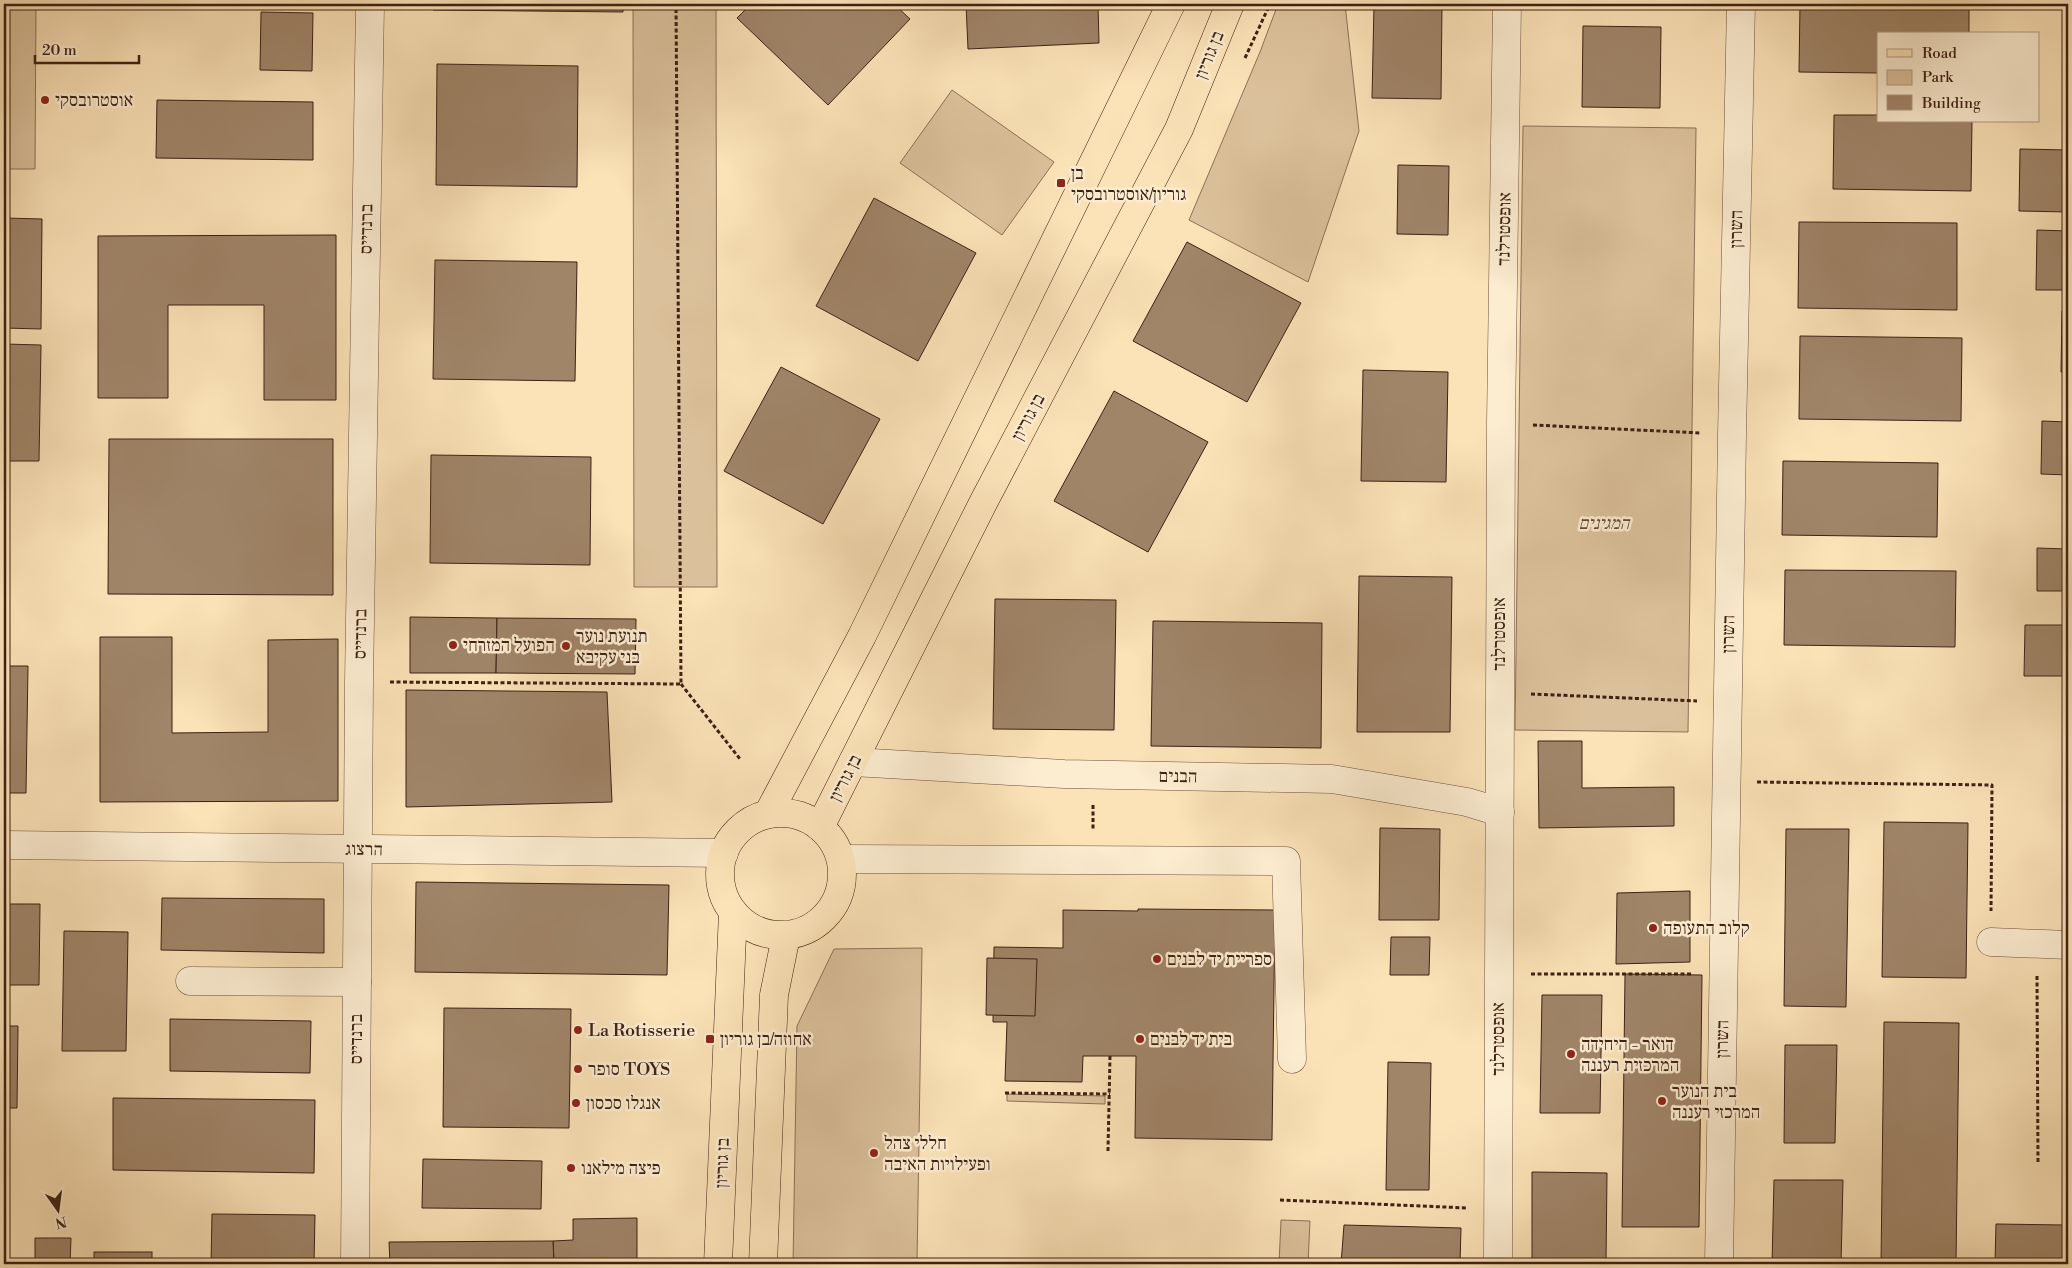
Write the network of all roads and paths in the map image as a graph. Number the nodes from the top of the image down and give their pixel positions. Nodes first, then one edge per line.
1 (370, 4) edge
2 (676, 4) edge
3 (1171, 4) edge
4 (1230, 4) edge
5 (1507, 4) edge
6 (1741, 4) edge
7 (1501, 423) junction
8 (1732, 435) junction
9 (359, 682) junction
10 (681, 684) junction
11 (1499, 692) junction
12 (1727, 702) junction
13 (740, 759) dead end
14 (853, 762) junction
15 (1093, 774) junction
16 (1726, 782) junction
17 (1500, 812) junction
18 (768, 814) junction
19 (820, 827) junction
20 (4, 845) edge
21 (358, 849) junction
22 (724, 853) junction
23 (841, 859) junction
24 (1094, 860) junction
25 (733, 912) junction
26 (786, 936) junction
27 (1991, 942) joint
28 (2036, 945) junction
29 (2068, 945) edge
30 (1498, 974) junction
31 (1723, 974) junction
32 (190, 981) dead end
33 (357, 982) junction
34 (1110, 1056) dead end
35 (1292, 1058) dead end
36 (1005, 1093) dead end
37 (1110, 1094) junction
38 (1108, 1151) dead end
39 (2038, 1162) dead end
40 (1280, 1200) dead end
41 (1498, 1210) junction
42 (355, 1264) edge
43 (718, 1264) edge
44 (763, 1264) edge
45 (1498, 1264) edge
46 (1719, 1264) edge

1 - 9 street, ברנדייס
2 - 10 path
3 - 18 main road
4 - 14 main road, בן גוריון
5 - 7 street, אופסטרלנד
6 - 8 street, השרון
7 - 8 path
7 - 11 street, אופסטרלנד
8 - 12 street, השרון
9 - 10 path
9 - 21 street, ברנדייס
10 - 13 path
11 - 12 path
11 - 17 street, אופסטרלנד
12 - 16 street, השרון
14 - 15 street, הבנים
14 - 19 main road, בן גוריון
15 - 17 street, הבנים
15 - 24 path
16 - 27 path
16 - 31 street, השרון
17 - 30 street, אופסטרלנד
18 - 19 main road
18 - 22 main road
19 - 23 main road
20 - 21 street, הרצוג
21 - 22 street, הרצוג
21 - 33 street, ברנדייס
22 - 25 main road
23 - 24 street
23 - 26 main road
24 - 35 street
25 - 26 main road
25 - 43 main road, בן גוריון
26 - 44 main road
27 - 28 street
28 - 29 street
28 - 39 path
30 - 31 path
30 - 41 street, אופסטרלנד
31 - 46 street, השרון
32 - 33 street
33 - 42 street, ברנדייס
34 - 37 path
36 - 37 path
37 - 38 path
40 - 41 path
41 - 45 street, אופסטרלנד

